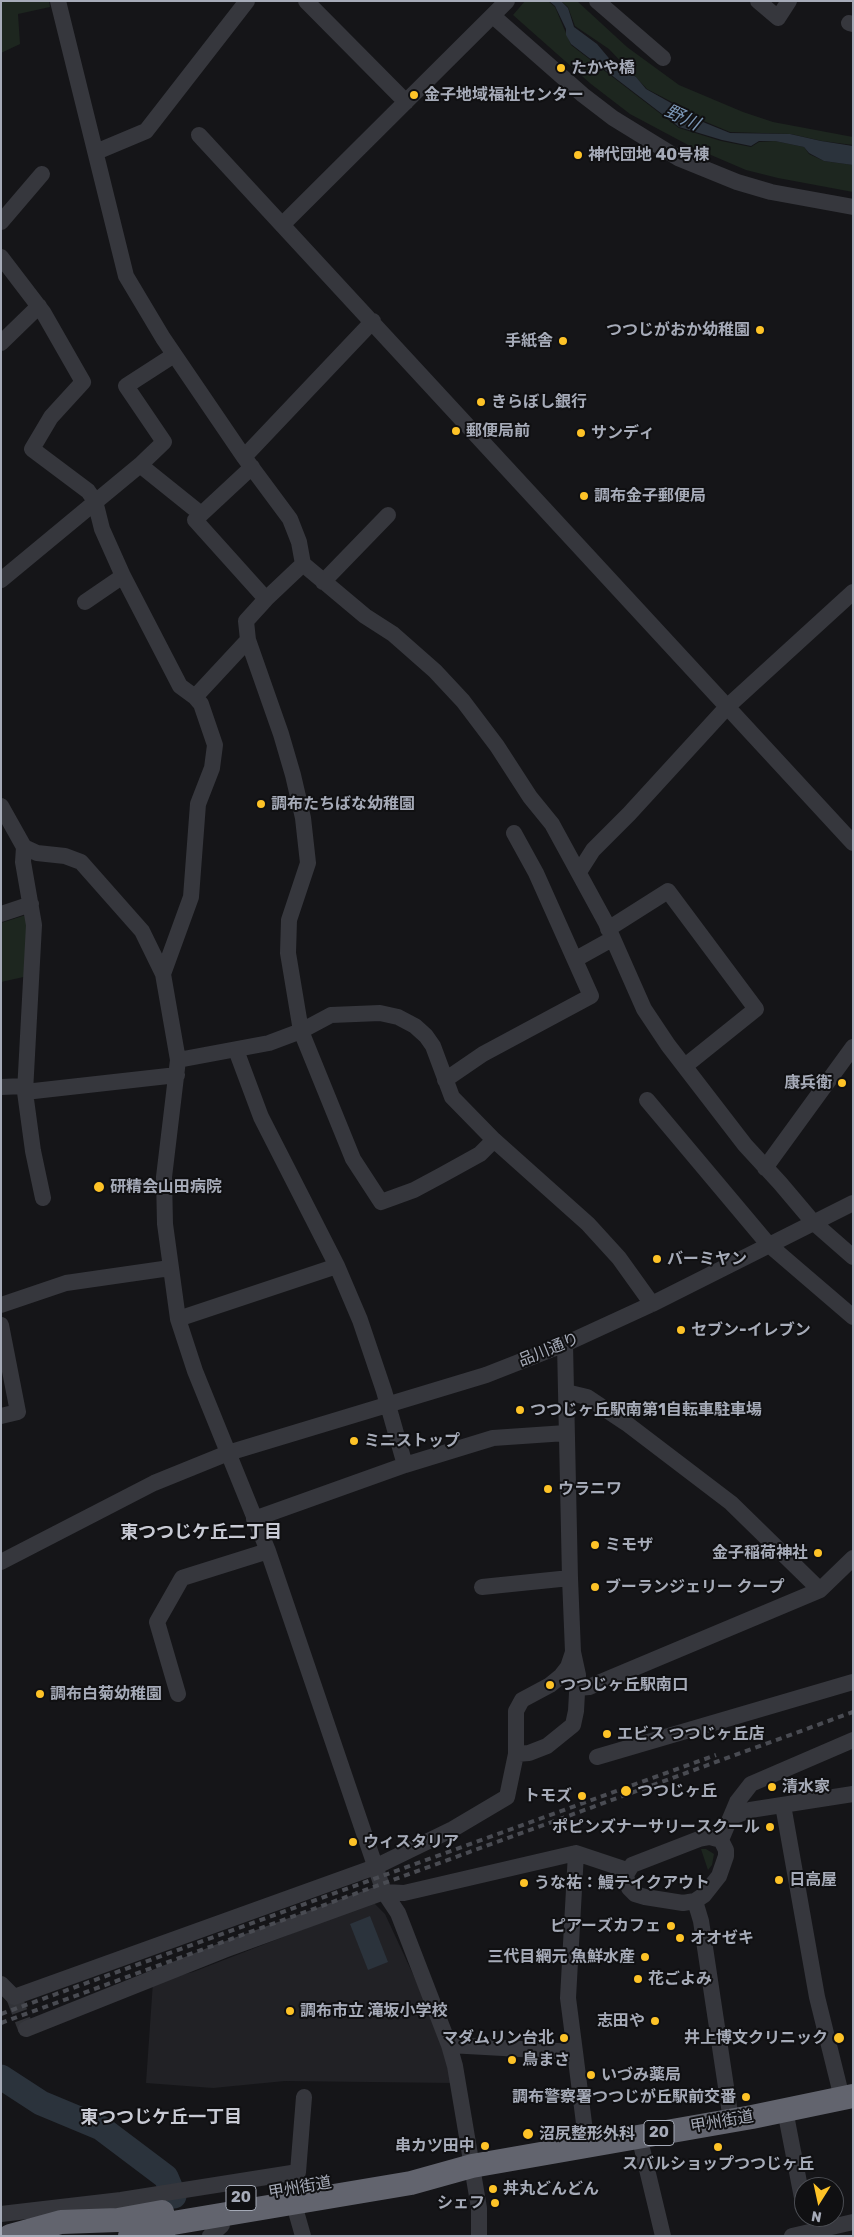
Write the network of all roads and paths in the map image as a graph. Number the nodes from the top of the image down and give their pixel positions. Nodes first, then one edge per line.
1 (58, 1) edge
2 (247, 1) edge
3 (306, 1) edge
4 (597, 1) edge
5 (758, 1) edge
6 (790, 1) edge
7 (500, 9) edge
8 (663, 58) dead end
9 (406, 102) junction
10 (200, 135) dead end
11 (96, 152) junction
12 (42, 174) dead end
13 (853, 207) edge
14 (1, 222) edge
15 (282, 225) junction
16 (1, 257) edge
17 (39, 306) junction
18 (373, 321) junction
19 (1, 342) edge
20 (174, 355) junction
21 (248, 462) junction
22 (140, 465) junction
23 (95, 501) junction
24 (201, 514) junction
25 (388, 515) dead end
26 (303, 564) junction
27 (123, 576) junction
28 (1, 580) edge
29 (322, 582) junction
30 (853, 592) edge
31 (266, 599) junction
32 (85, 602) dead end
33 (248, 640) junction
34 (195, 697) junction
35 (727, 707) junction
36 (1, 806) edge
37 (514, 833) dead end
38 (853, 843) edge
39 (24, 847) junction
40 (580, 872) junction
41 (31, 904) junction
42 (1, 914) edge
43 (610, 934) junction
44 (576, 959) junction
45 (163, 974) junction
46 (301, 1032) junction
47 (853, 1047) edge
48 (236, 1050) junction
49 (685, 1066) junction
50 (177, 1068) junction
51 (445, 1080) junction
52 (1, 1087) edge
53 (25, 1089) junction
54 (647, 1100) dead end
55 (494, 1140) junction
56 (765, 1168) junction
57 (43, 1198) dead end
58 (853, 1203) edge
59 (813, 1222) junction
60 (768, 1244) junction
61 (853, 1257) edge
62 (337, 1266) junction
63 (170, 1268) junction
64 (652, 1304) junction
65 (1, 1305) edge
66 (853, 1316) edge
67 (178, 1319) junction
68 (1, 1325) edge
69 (565, 1344) junction
70 (4, 1355) edge
71 (566, 1392) junction
72 (388, 1404) junction
73 (1, 1416) edge
74 (566, 1433) junction
75 (228, 1453) junction
76 (405, 1465) junction
77 (254, 1518) junction
78 (268, 1551) junction
79 (853, 1559) edge
80 (1, 1562) edge
81 (570, 1578) junction
82 (482, 1587) dead end
83 (820, 1590) junction
84 (573, 1652) junction
85 (853, 1682) edge
86 (578, 1688) junction
87 (178, 1694) dead end
88 (853, 1740) edge
89 (516, 1754) junction
90 (598, 1757) dead end
91 (853, 1794) edge
92 (783, 1805) junction
93 (732, 1816) junction
94 (721, 1840) junction
95 (576, 1853) junction
96 (375, 1867) junction
97 (628, 1870) junction
98 (384, 1892) junction
99 (695, 1901) junction
100 (1, 1984) edge
101 (26, 2029) dead end
102 (448, 2044) junction
103 (575, 2052) junction
104 (304, 2097) dead end
105 (847, 2097) edge
106 (785, 2110) junction
107 (731, 2120) junction
108 (639, 2136) junction
109 (587, 2147) junction
110 (472, 2166) junction
111 (798, 2177) edge
112 (251, 2188) junction
113 (1, 2214) edge
114 (222, 2214) junction
115 (298, 2215) dead end
116 (853, 2222) edge
117 (808, 2228) edge
118 (10, 2236) edge
119 (130, 2236) edge
120 (210, 2236) edge
121 (303, 2236) edge
122 (479, 2236) edge
123 (663, 2236) edge
124 (792, 2236) edge

1 - 11 street
2 - 11 street
3 - 9 street
4 - 8 street
5 - 6 street
7 - 9 street
7 - 13 street
9 - 15 street
10 - 15 street
11 - 20 street
12 - 14 street
15 - 18 street
16 - 17 street
17 - 19 street
17 - 23 street
18 - 21 street
18 - 35 street
20 - 21 street
20 - 22 street
21 - 24 street
21 - 26 street
22 - 23 street
22 - 24 street
23 - 27 street
23 - 28 street
24 - 31 street
25 - 29 street
26 - 29 street
26 - 31 street
27 - 32 street
27 - 34 street
29 - 40 street
30 - 35 street
31 - 33 street
33 - 34 street
33 - 46 street
34 - 45 street
35 - 38 street
35 - 40 street
36 - 39 street
37 - 44 street
39 - 41 street
39 - 45 street
40 - 43 street
41 - 42 street
41 - 53 street
43 - 44 street
43 - 49 street
43 - 49 street
44 - 51 street
45 - 50 street
46 - 48 street
46 - 51 street
46 - 55 street
47 - 56 street
48 - 50 street
48 - 62 street
49 - 56 street
50 - 53 street
50 - 63 street
51 - 55 street
52 - 53 street
53 - 57 street
54 - 60 street
55 - 64 street
56 - 59 street
58 - 59 street, 品川通り
59 - 60 street, 品川通り
59 - 61 street
60 - 64 street, 品川通り
60 - 66 street
62 - 67 street
62 - 72 street
63 - 65 street
63 - 67 street
64 - 69 street, 品川通り
67 - 75 street
68 - 70 street
69 - 71 street
69 - 72 street, 品川通り
70 - 73 street
71 - 74 street
71 - 83 street
72 - 75 street, 品川通り
72 - 76 street
74 - 76 street
74 - 81 street
75 - 77 street
75 - 80 street, 品川通り
76 - 77 street
77 - 78 street
78 - 87 street
78 - 96 street
79 - 83 street
81 - 82 street
81 - 84 street
83 - 86 street
84 - 86 street
84 - 89 street
85 - 90 street
86 - 89 street
88 - 93 street
89 - 96 street
91 - 92 street
92 - 93 street
92 - 105 street
93 - 94 street
94 - 97 street
94 - 99 street
95 - 97 street
95 - 98 street
95 - 103 street
96 - 98 street
96 - 100 street
97 - 99 street
98 - 101 street
98 - 102 street
99 - 107 street
102 - 103 street
102 - 110 street
103 - 109 street
104 - 112 street
105 - 106 highway, 甲州街道 / 20
106 - 107 highway, 甲州街道 / 20
106 - 111 street
107 - 108 highway, 甲州街道 / 20
108 - 109 highway, 甲州街道 / 20
108 - 123 street
109 - 110 highway, 甲州街道 / 20
110 - 112 highway, 甲州街道 / 20
110 - 114 highway, 甲州街道 / 20
110 - 122 street
112 - 113 street
112 - 118 highway, 甲州街道 / 20
114 - 119 highway, 甲州街道 / 20
114 - 120 street
115 - 121 street
116 - 117 street
117 - 124 street

